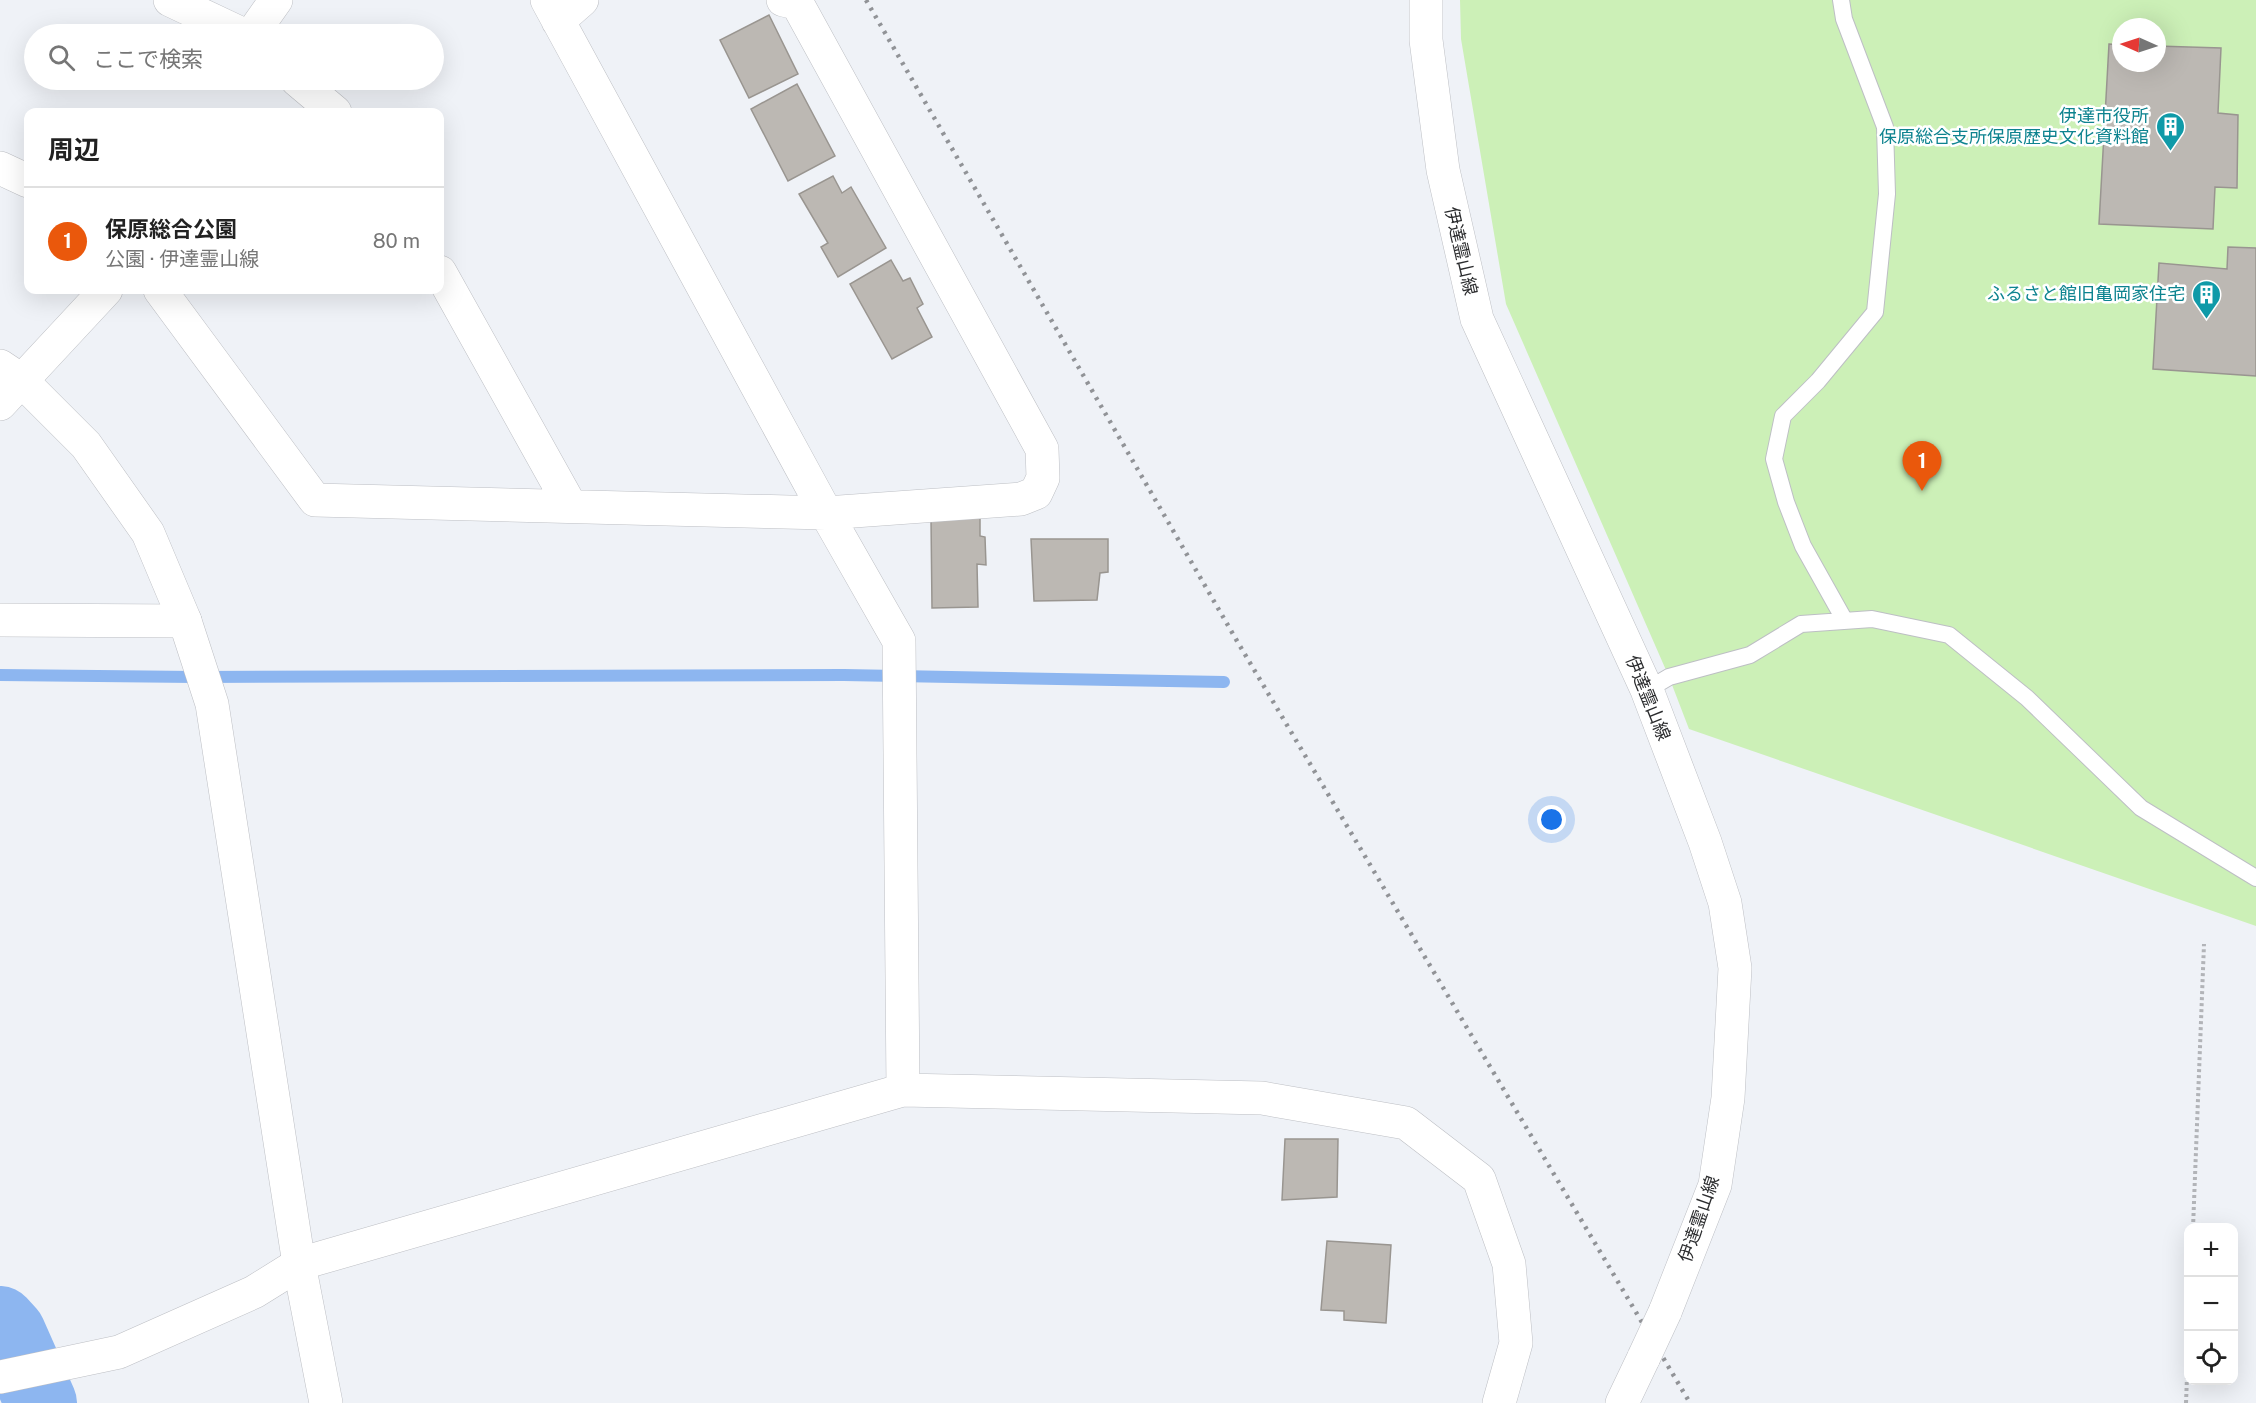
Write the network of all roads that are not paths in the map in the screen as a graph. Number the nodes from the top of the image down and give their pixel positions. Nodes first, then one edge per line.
1 (170, 0) edge
2 (276, 0) edge
3 (783, 0) edge
4 (1426, 0) edge
5 (1841, 0) edge
6 (562, 7) edge
7 (221, 24) edge
8 (259, 24) edge
9 (309, 90) edge
10 (331, 108) edge
11 (0, 168) edge
12 (24, 179) edge
13 (444, 279) edge
14 (102, 294) edge
15 (163, 294) edge
16 (7, 383) edge
17 (570, 506) junction
18 (826, 513) junction
19 (0, 620) edge
20 (185, 621) junction
21 (1845, 621) junction
22 (1647, 690) junction
23 (2256, 878) edge
24 (903, 1090) junction
25 (299, 1263) junction
26 (0, 1377) edge
27 (326, 1403) edge
28 (1499, 1403) edge
29 (1622, 1403) edge

1 - 7 street
2 - 8 street
3 - 18 street
4 - 22 street, 伊達霊山線
5 - 21 lane
6 - 18 street
9 - 10 street
11 - 12 street
13 - 17 street
14 - 16 street
15 - 17 street
16 - 20 street
17 - 18 street
18 - 24 street
19 - 20 street
20 - 25 street
21 - 22 lane
21 - 23 lane
22 - 29 street, 伊達霊山線, bridge
24 - 25 street
24 - 28 street
25 - 26 street
25 - 27 street

